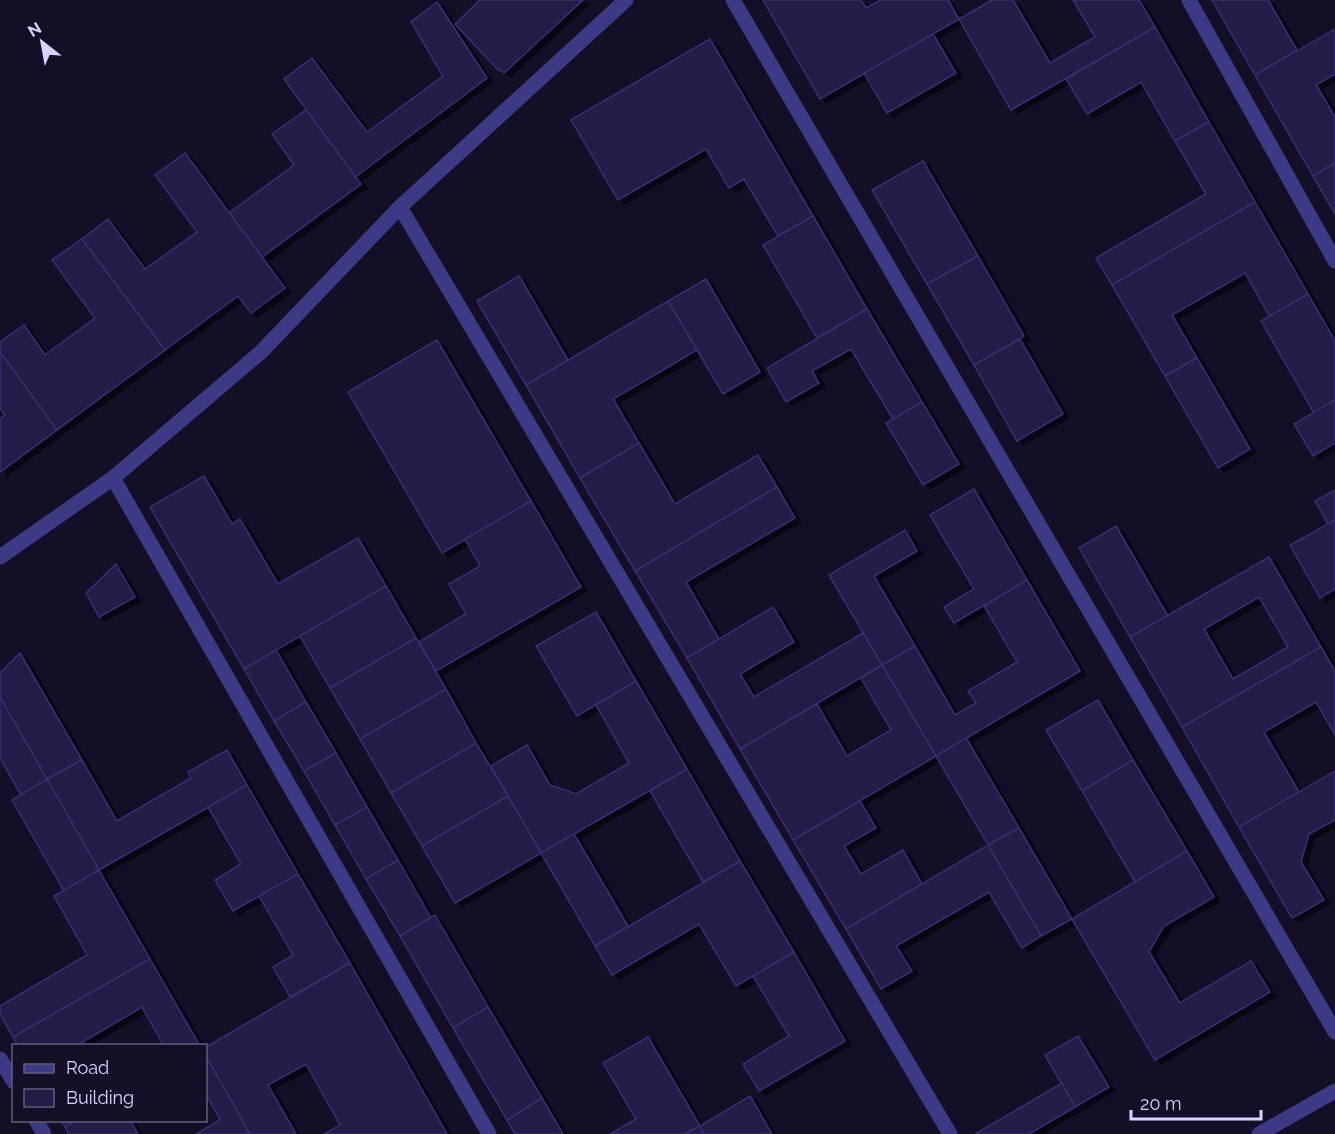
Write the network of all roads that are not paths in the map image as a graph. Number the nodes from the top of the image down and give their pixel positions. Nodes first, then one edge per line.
1 (626, 0) edge
2 (733, 0) edge
3 (1189, 0) edge
4 (400, 207) junction
5 (1335, 261) edge
6 (113, 478) junction
7 (0, 558) edge
8 (1335, 1032) edge
9 (0, 1059) edge
10 (12, 1079) edge
11 (1335, 1091) edge
12 (489, 1134) edge
13 (950, 1134) edge
14 (1259, 1134) edge

1 - 4 street
2 - 8 street
3 - 5 street
4 - 6 street
4 - 13 street
6 - 7 street
6 - 12 street
9 - 10 street
11 - 14 street

